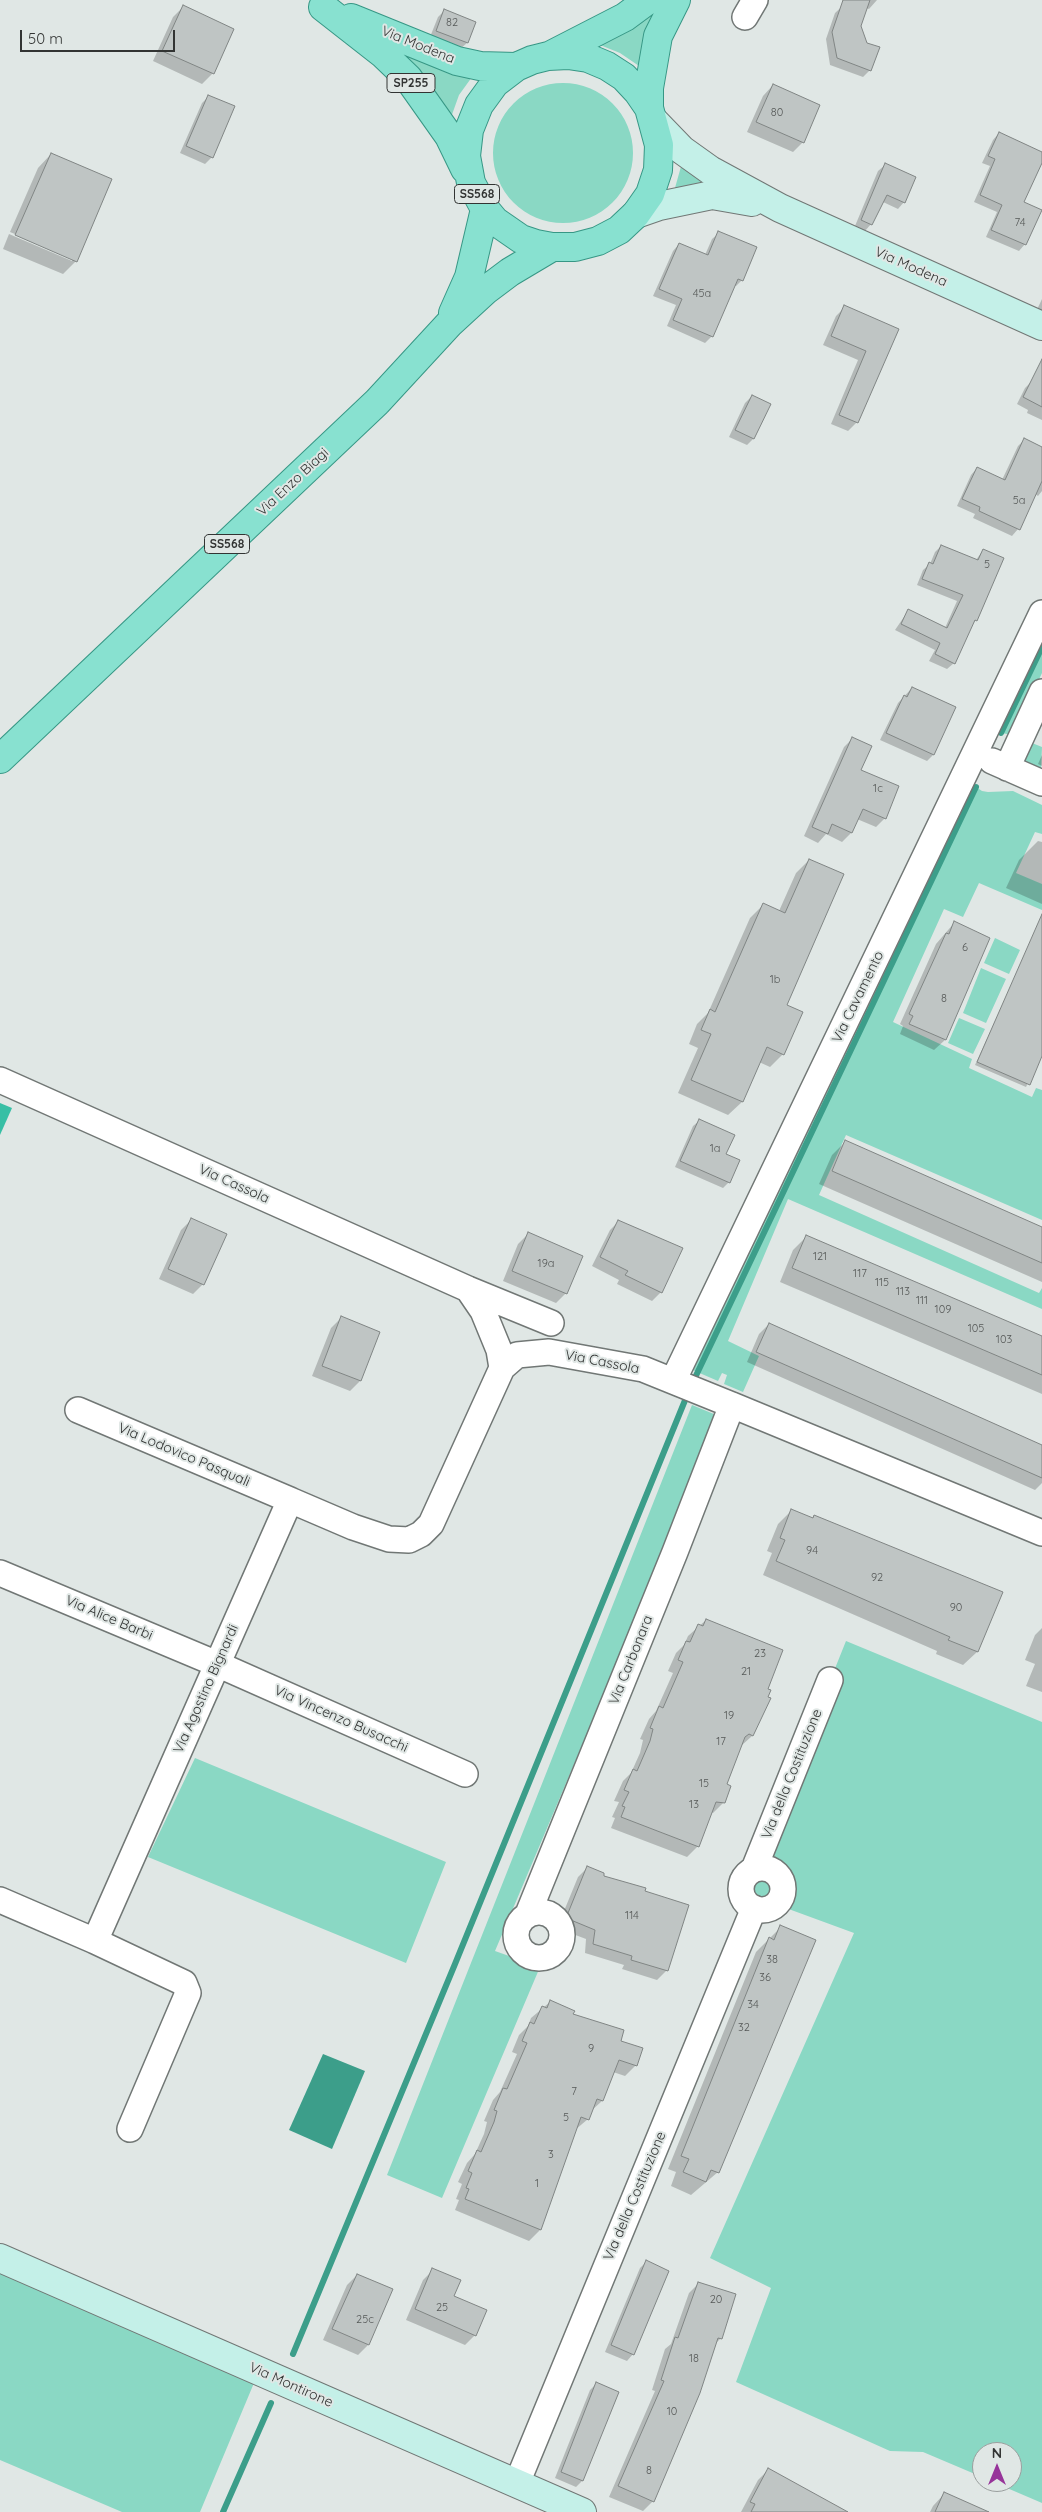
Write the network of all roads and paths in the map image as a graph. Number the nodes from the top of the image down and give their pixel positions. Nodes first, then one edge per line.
1 (648, 0) edge
2 (676, 0) edge
3 (315, 3) edge
4 (548, 56) junction
5 (516, 67) junction
6 (652, 115) junction
7 (471, 183) junction
8 (485, 208) junction
9 (780, 208) junction
10 (636, 214) junction
11 (552, 247) junction
12 (449, 324) junction
13 (1042, 326) edge
14 (1042, 613) edge
15 (1042, 692) edge
16 (975, 753) junction
17 (0, 759) edge
18 (1007, 768) junction
19 (1042, 783) edge
20 (0, 1080) edge
21 (468, 1289) junction
22 (551, 1323) dead end
23 (502, 1368) junction
24 (673, 1381) junction
25 (732, 1405) junction
26 (78, 1410) dead end
27 (290, 1500) junction
28 (1042, 1532) edge
29 (0, 1573) edge
30 (217, 1664) junction
31 (830, 1680) dead end
32 (465, 1774) dead end
33 (754, 1869) junction
34 (0, 1900) edge
35 (754, 1908) junction
36 (528, 1914) dead end
37 (94, 1941) junction
38 (130, 2129) dead end
39 (0, 2258) edge
40 (517, 2483) junction
41 (582, 2512) edge

1 - 4 main road, SS568
2 - 6 main road, SS568
3 - 5 main road, Via Modena / SP255
3 - 7 main road, Via Modena / SP255
4 - 5 main road, Via Modena / SS568
4 - 6 main road, Via Modena / SS568
5 - 7 main road, Via Modena / SS568
6 - 9 street, Via Modena
6 - 10 main road, Via Modena / SS568
7 - 8 main road, Via Modena / SS568
8 - 11 main road, Via Modena / SS568
8 - 12 main road, Via Enzo Biagi / SS568
9 - 10 street, Via Modena
9 - 13 street, Via Modena
10 - 11 main road, Via Modena / SS568
11 - 12 main road, Via Enzo Biagi / SS568
12 - 17 main road, Via Enzo Biagi / SS568
14 - 16 street, Via Cavamento
15 - 18 street
16 - 18 street
16 - 24 street, Via Cavamento
18 - 19 street
20 - 21 street, Via Cassola
21 - 22 street, Via Cassola
21 - 23 street
23 - 24 street, Via Cassola
23 - 27 street
24 - 25 street
25 - 28 street
25 - 36 street, Via Carbonara
26 - 27 street, Via Lodovico Pasquali
27 - 30 street, Via Agostino Bignardi
29 - 30 street, Via Alice Barbi
30 - 32 street, Via Vincenzo Busacchi
30 - 37 street, Via Agostino Bignardi
31 - 33 street, Via della Costituzione
33 - 35 street, Via della Costituzione
33 - 35 street
34 - 37 street
35 - 40 street, Via della Costituzione
37 - 38 street
39 - 40 street, Via Montirone
40 - 41 street, Via Montirone

